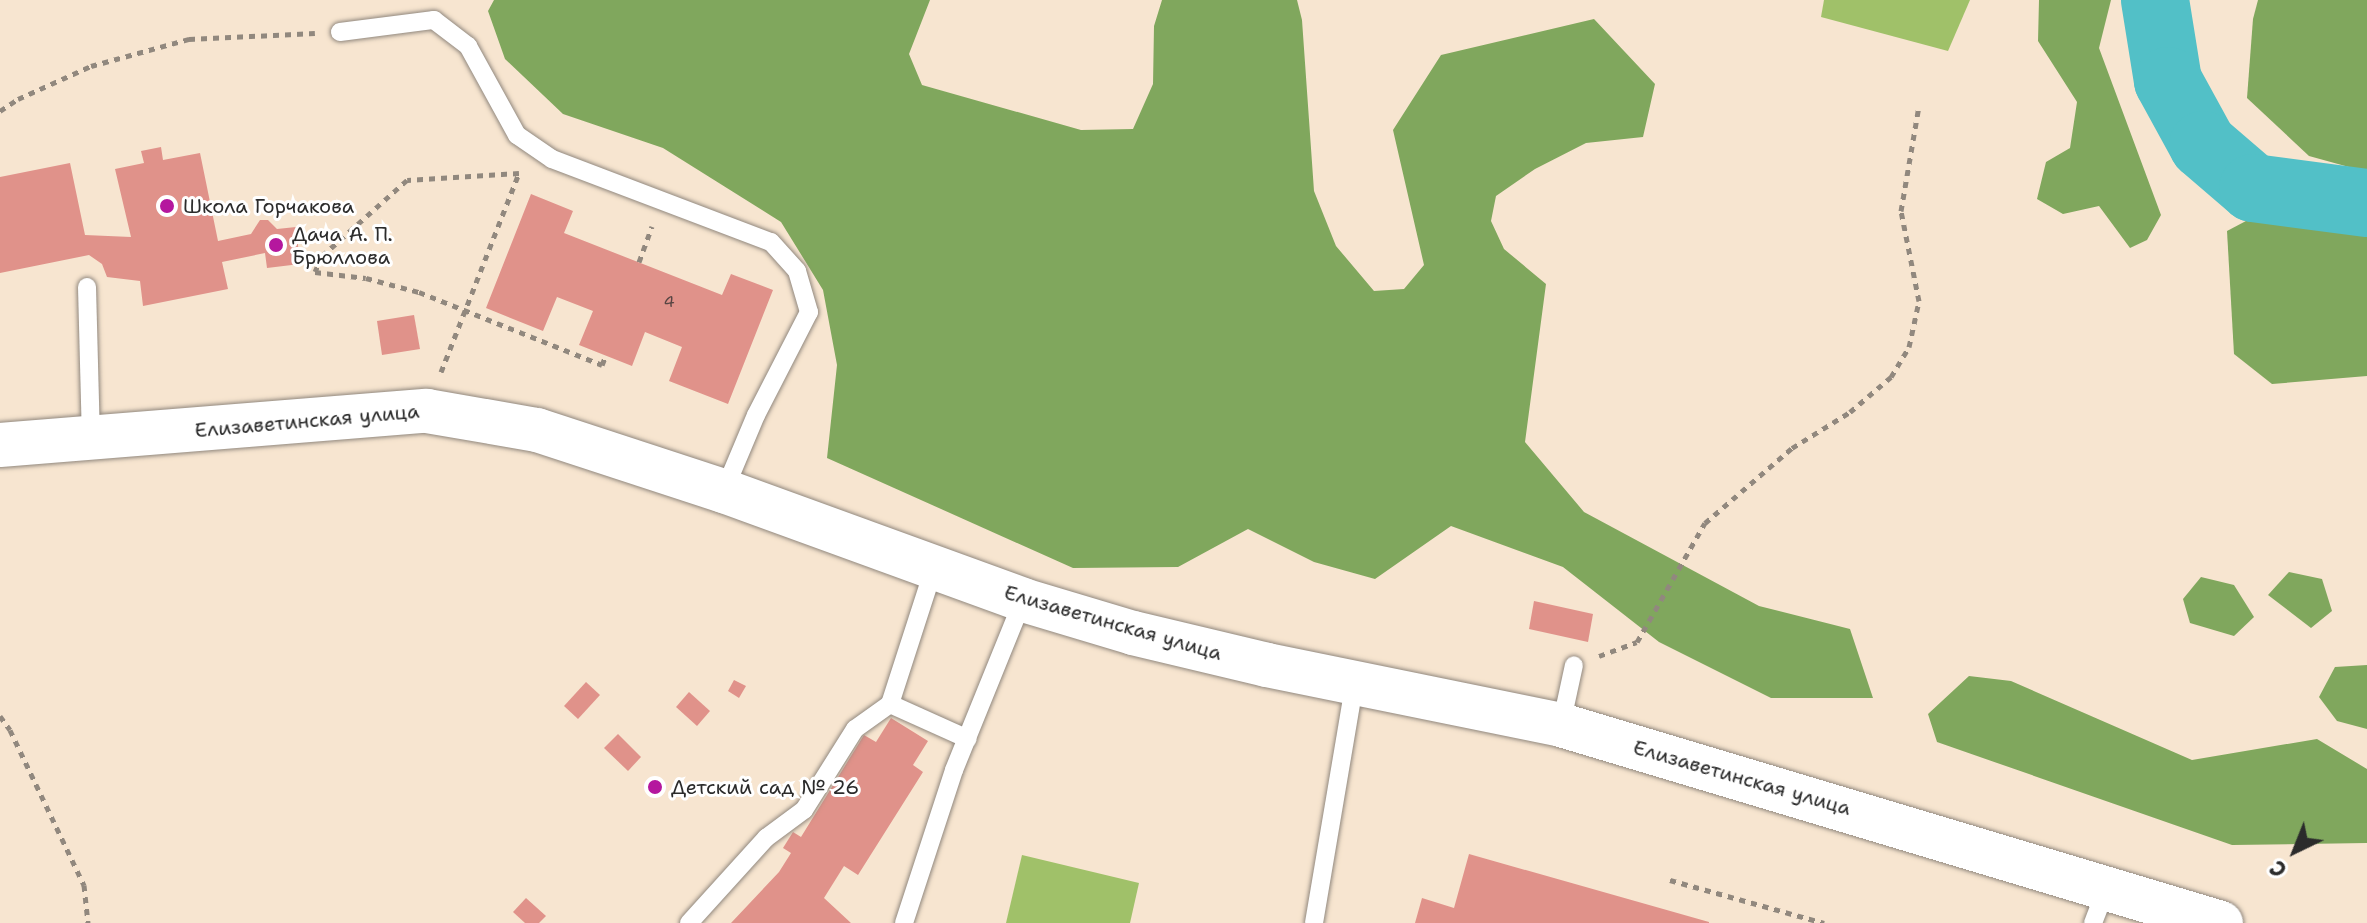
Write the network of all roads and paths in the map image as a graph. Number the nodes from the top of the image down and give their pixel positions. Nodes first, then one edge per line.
1 (340, 32) joint
2 (1919, 106) dead end
3 (0, 111) edge
4 (531, 144) junction
5 (519, 173) junction
6 (662, 200) junction
7 (639, 262) dead end
8 (87, 287) dead end
9 (464, 310) junction
10 (606, 355) dead end
11 (427, 411) junction
12 (91, 438) junction
13 (0, 445) edge
14 (724, 491) junction
15 (934, 568) junction
16 (1023, 600) junction
17 (1574, 665) joint
18 (1356, 681) junction
19 (890, 704) junction
20 (0, 716) edge
21 (1561, 725) junction
22 (968, 739) junction
23 (1670, 880) dead end
24 (2100, 906) edge
25 (88, 923) edge
26 (689, 923) edge
27 (904, 923) edge
28 (1314, 923) edge
29 (1824, 923) edge
30 (2221, 923) edge

1 - 3 path
1 - 4 lane
2 - 17 path
4 - 5 path
4 - 6 lane
5 - 9 path
5 - 9 path
6 - 7 path
6 - 14 lane
8 - 12 lane
9 - 10 path
9 - 11 path
11 - 12 street, Елизаветинская улица
11 - 14 street, Елизаветинская улица
12 - 13 street, Елизаветинская улица
14 - 15 street, Елизаветинская улица
15 - 16 street, Елизаветинская улица
15 - 19 lane
16 - 18 street, Елизаветинская улица
16 - 22 lane
17 - 21 lane
18 - 21 street, Елизаветинская улица
18 - 28 lane
19 - 22 lane
19 - 26 lane
20 - 25 path
21 - 24 street, Елизаветинская улица
22 - 27 lane
23 - 29 path
24 - 30 street, Елизаветинская улица

